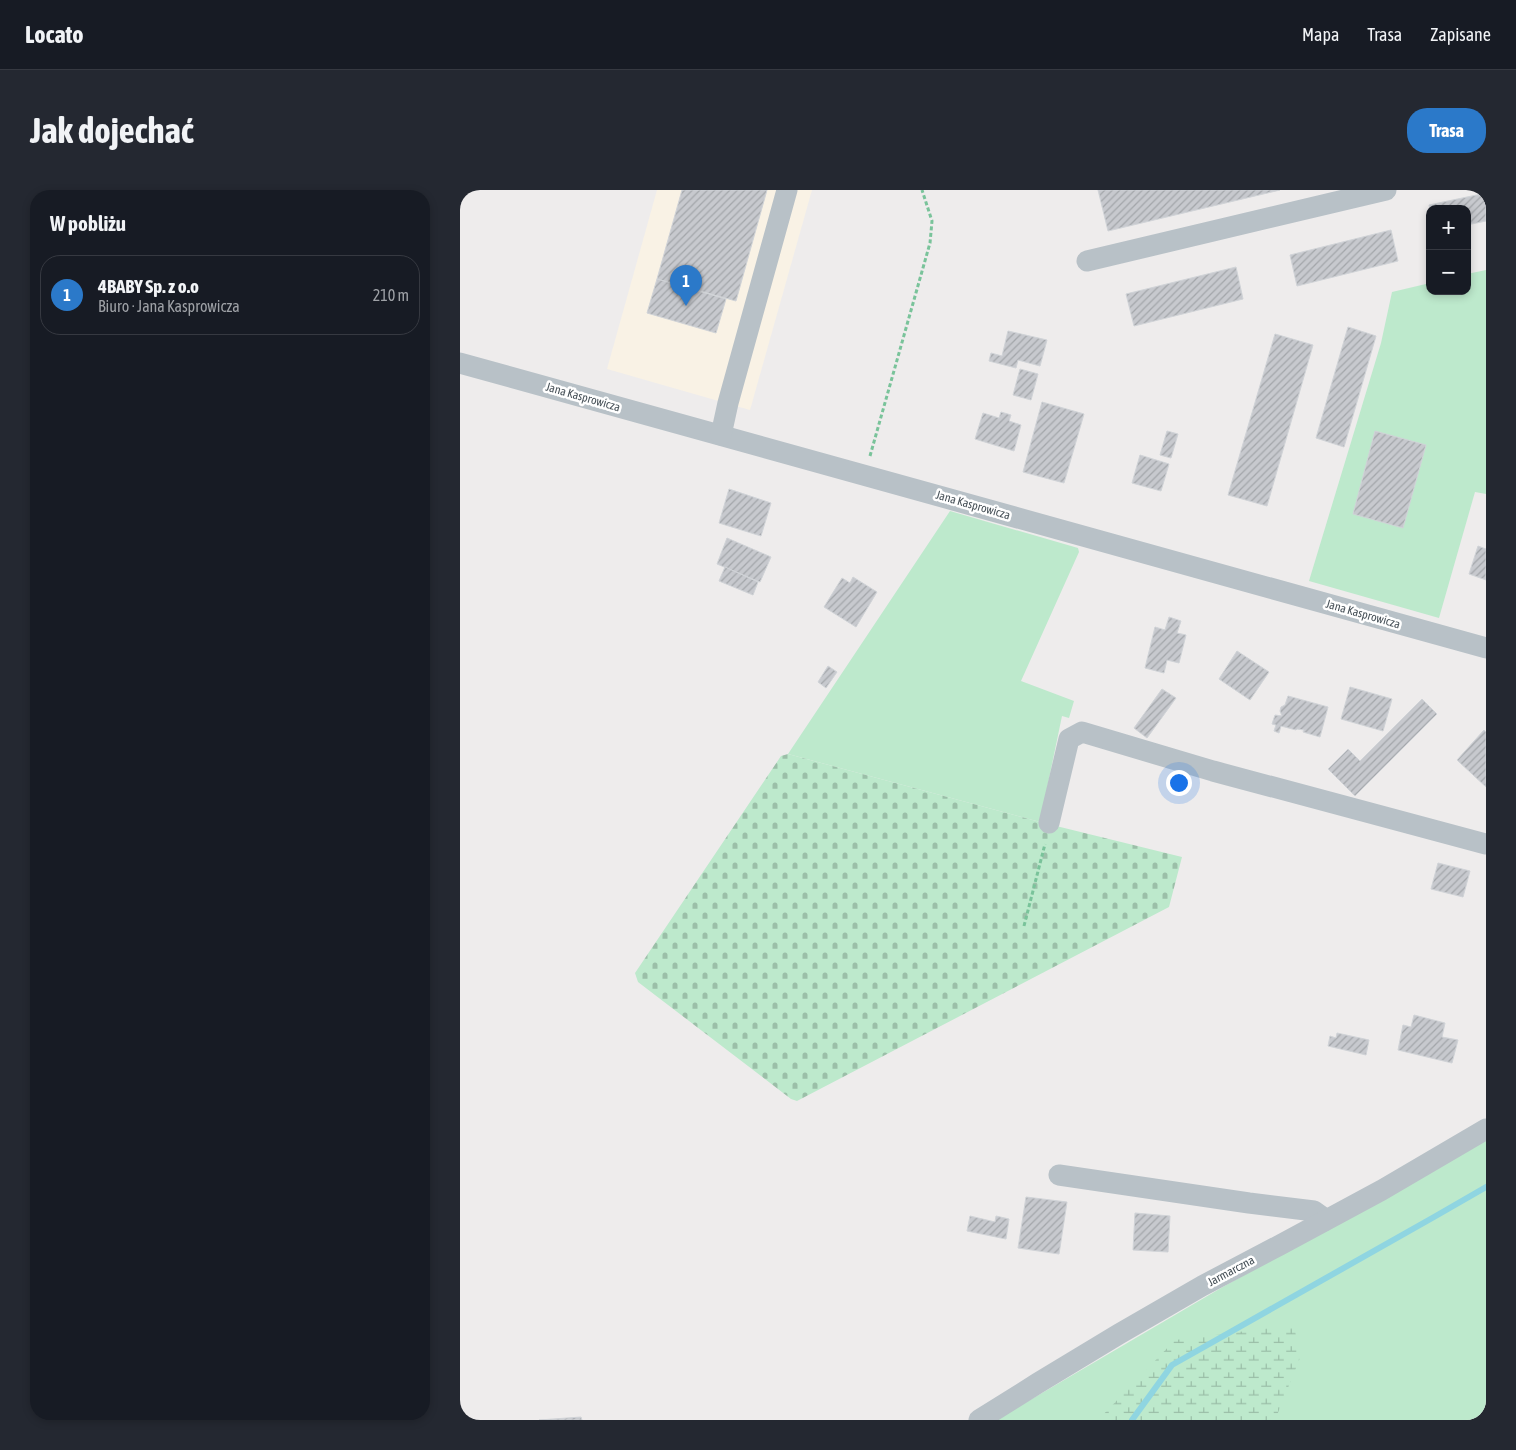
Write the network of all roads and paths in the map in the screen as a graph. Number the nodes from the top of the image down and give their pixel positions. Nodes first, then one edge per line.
1 (787, 190) edge
2 (922, 190) edge
3 (1386, 190) edge
4 (1087, 262) dead end
5 (460, 363) edge
6 (721, 436) junction
7 (864, 476) junction
8 (1486, 648) edge
9 (1049, 823) joint
10 (1486, 844) edge
11 (1024, 926) dead end
12 (1486, 1128) edge
13 (1058, 1175) dead end
14 (1324, 1222) junction
15 (979, 1420) edge

1 - 6 street
2 - 7 path
3 - 4 street
5 - 6 street, Jana Kasprowicza
6 - 7 street, Jana Kasprowicza
7 - 8 street, Jana Kasprowicza
9 - 10 street
9 - 11 path
12 - 14 street, Jarmarczna
13 - 14 street
14 - 15 street, Jarmarczna

